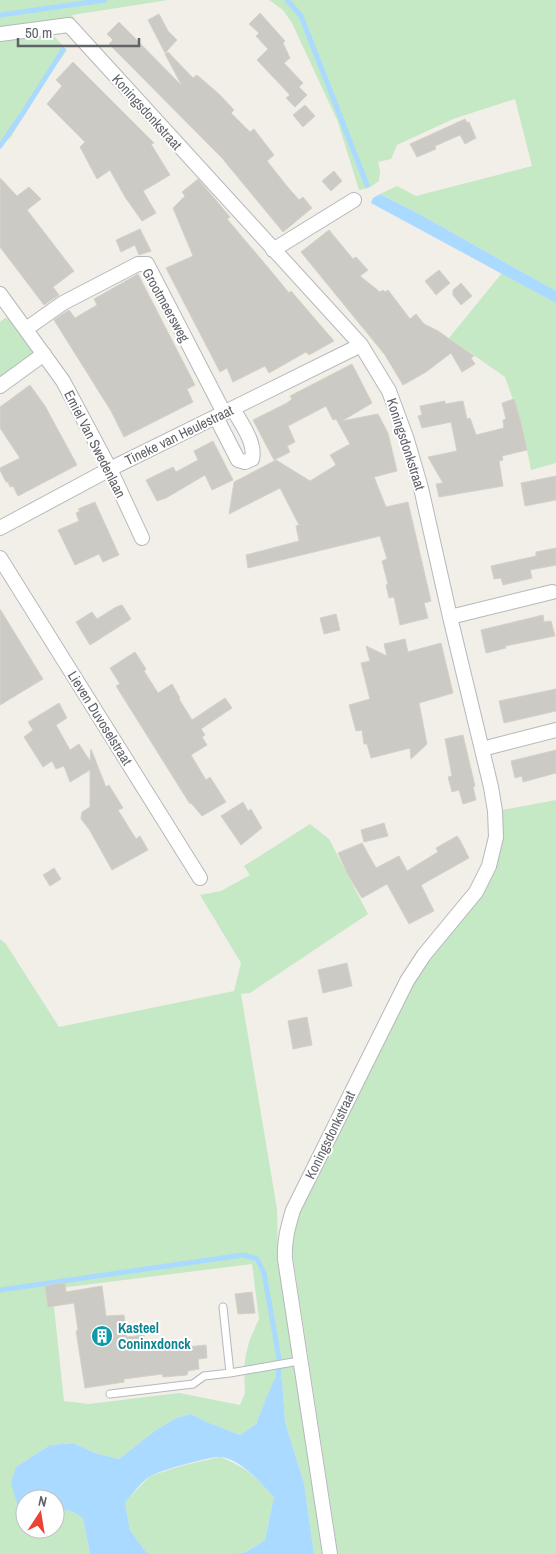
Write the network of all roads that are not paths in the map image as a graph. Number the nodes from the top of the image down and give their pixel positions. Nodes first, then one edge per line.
1 (0, 34) edge
2 (354, 200) dead end
3 (273, 250) junction
4 (0, 294) edge
5 (4, 310) edge
6 (26, 329) junction
7 (360, 345) junction
8 (44, 354) junction
9 (0, 386) edge
10 (224, 413) junction
11 (110, 469) junction
12 (0, 528) edge
13 (142, 538) dead end
14 (0, 558) edge
15 (552, 592) dead end
16 (450, 617) junction
17 (556, 730) edge
18 (482, 749) junction
19 (200, 878) dead end
20 (223, 1306) dead end
21 (293, 1363) junction
22 (230, 1373) junction
23 (110, 1394) dead end
24 (330, 1554) edge

1 - 3 street, Koningsdonkstraat
2 - 3 street
3 - 7 street, Koningsdonkstraat
4 - 5 street, Emiel Van Swedenlaan
5 - 6 street, Emiel Van Swedenlaan
6 - 8 street, Emiel Van Swedenlaan
6 - 10 street, Grootmeersweg
7 - 10 street, Tineke van Heulestraat
7 - 16 street, Koningsdonkstraat
8 - 9 street
8 - 11 street, Emiel Van Swedenlaan
10 - 11 street, Tineke van Heulestraat
11 - 12 street, Tineke van Heulestraat
11 - 13 street, Emiel Van Swedenlaan
14 - 19 street, Lieven Duvoselstraat
15 - 16 street
16 - 18 street, Koningsdonkstraat
17 - 18 street
18 - 21 street, Koningsdonkstraat
20 - 22 lane
21 - 22 lane
21 - 24 street, Koningsdonkstraat
22 - 23 lane

